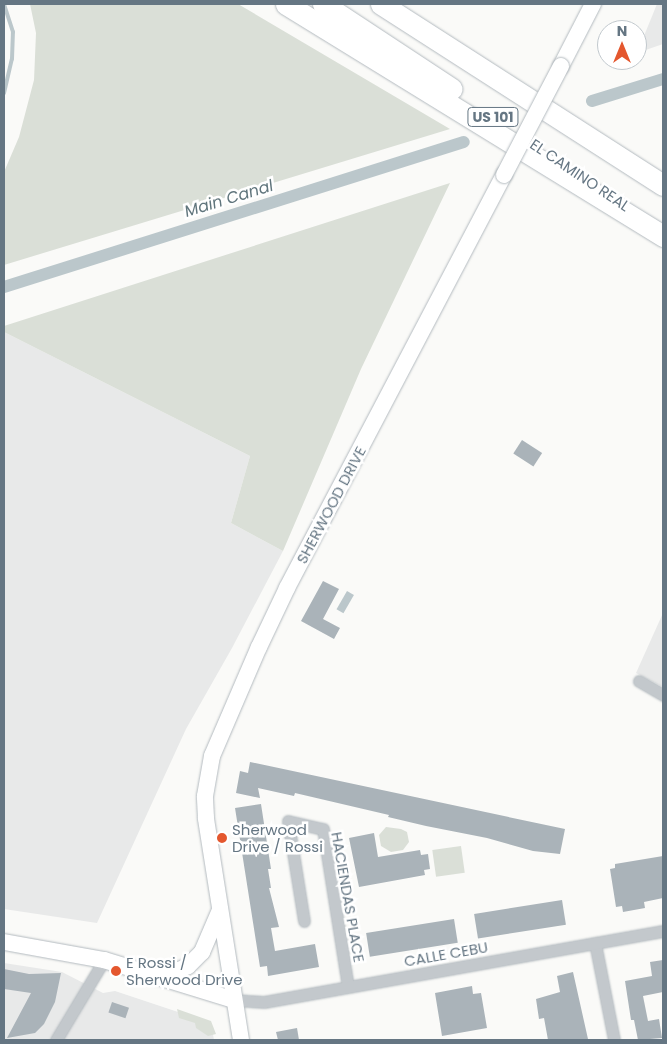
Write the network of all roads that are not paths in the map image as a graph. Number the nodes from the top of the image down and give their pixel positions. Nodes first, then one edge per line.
1 (286, 4) edge
2 (323, 4) edge
3 (381, 4) edge
4 (594, 4) edge
5 (663, 185) edge
6 (663, 230) edge
7 (663, 236) edge
8 (639, 680) dead end
9 (663, 695) edge
10 (220, 910) junction
11 (304, 921) dead end
12 (663, 931) edge
13 (4, 942) edge
14 (595, 943) junction
15 (104, 960) junction
16 (159, 978) junction
17 (348, 987) junction
18 (234, 1000) junction
19 (56, 1040) edge
20 (240, 1040) edge
21 (614, 1040) edge

1 - 7 highway
2 - 6 highway, EL CAMINO REAL / US 101
3 - 5 highway, US 101
4 - 10 main road, SHERWOOD DRIVE, bridge
8 - 9 street
10 - 16 main road
10 - 18 main road, SHERWOOD DRIVE
11 - 17 street, HACIENDAS PLACE
12 - 14 street, CALLE CEBU
13 - 15 main road
14 - 17 street, CALLE CEBU
14 - 21 street
15 - 16 main road
15 - 19 street
16 - 18 main road
17 - 18 street, CALLE CEBU
18 - 20 main road, SHERWOOD DRIVE

